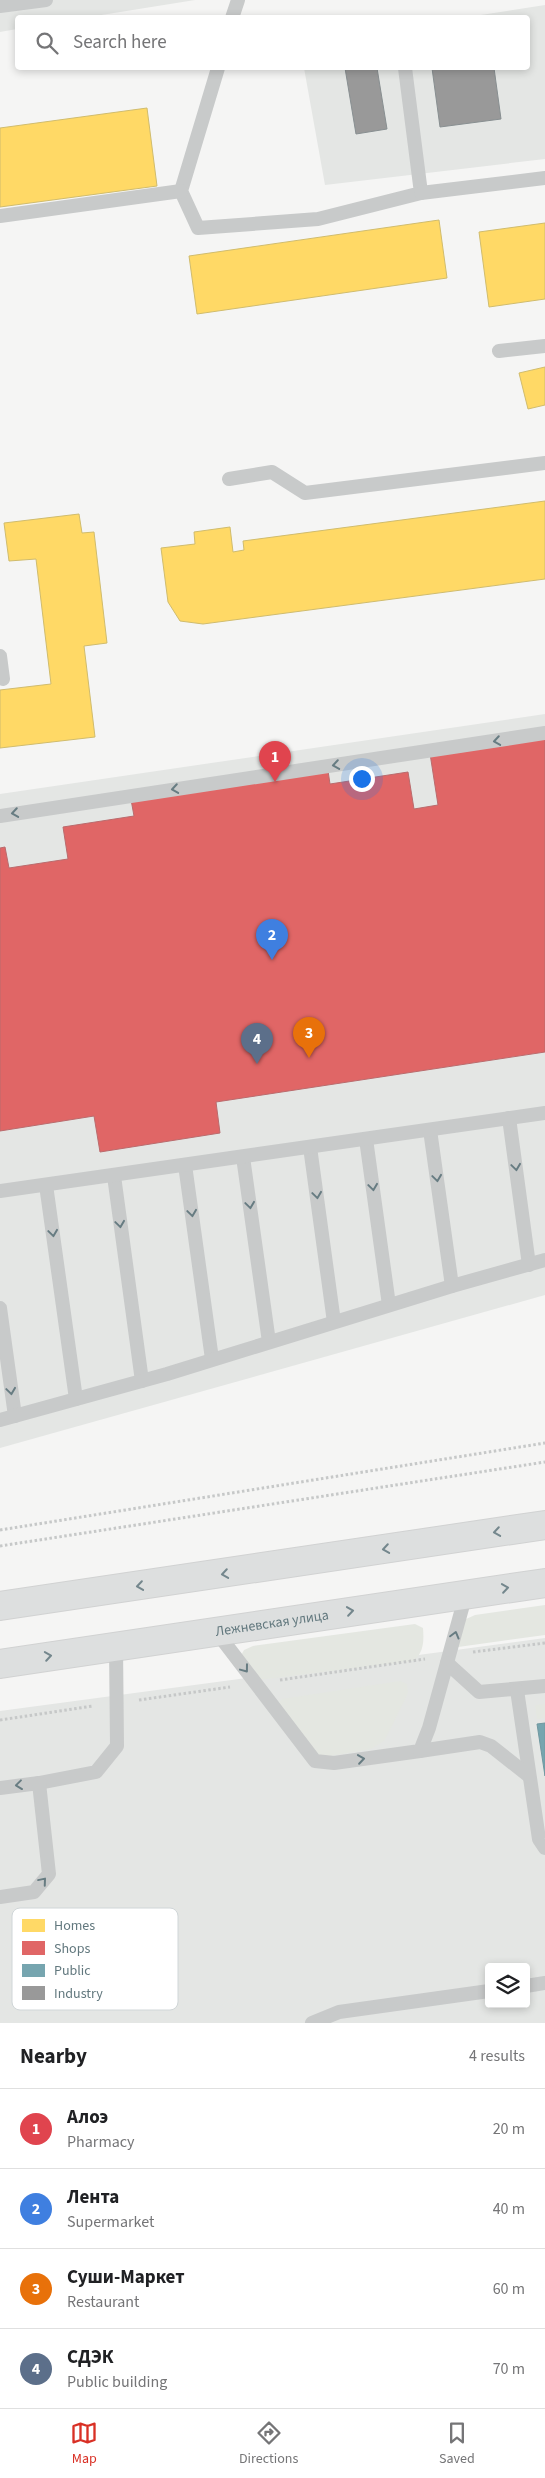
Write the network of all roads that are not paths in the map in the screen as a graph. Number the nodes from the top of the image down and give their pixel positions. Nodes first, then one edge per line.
1 (46, 0) edge
2 (238, 0) edge
3 (0, 6) edge
4 (233, 15) edge
5 (217, 70) edge
6 (405, 70) edge
7 (545, 178) edge
8 (181, 191) junction
9 (421, 193) junction
10 (0, 216) edge
11 (545, 346) edge
12 (499, 351) dead end
13 (545, 464) edge
14 (229, 478) dead end
15 (0, 656) edge
16 (3, 679) dead end
17 (545, 733) edge
18 (0, 816) edge
19 (545, 1113) edge
20 (509, 1118) junction
21 (430, 1130) junction
22 (366, 1139) junction
23 (310, 1147) junction
24 (243, 1157) junction
25 (186, 1165) junction
26 (114, 1176) junction
27 (46, 1185) junction
28 (0, 1190) edge
29 (545, 1260) edge
30 (529, 1265) junction
31 (452, 1286) junction
32 (389, 1306) junction
33 (0, 1308) edge
34 (334, 1322) junction
35 (269, 1342) junction
36 (212, 1359) junction
37 (142, 1381) junction
38 (76, 1399) junction
39 (15, 1416) junction
40 (0, 1420) edge
41 (545, 1525) edge
42 (545, 1583) edge
43 (466, 1594) junction
44 (0, 1606) edge
45 (215, 1630) junction
46 (116, 1646) junction
47 (447, 1663) junction
48 (0, 1664) edge
49 (545, 1686) edge
50 (517, 1690) junction
51 (420, 1751) junction
52 (530, 1776) junction
53 (39, 1783) junction
54 (0, 1788) edge
55 (545, 1848) edge
56 (0, 1898) edge
57 (545, 1983) edge
58 (530, 1985) edge
59 (485, 1992) edge
60 (312, 2023) edge

1 - 3 lane
2 - 4 lane
5 - 8 lane
6 - 9 lane
7 - 9 lane
8 - 9 lane
8 - 10 lane
11 - 12 lane
13 - 14 lane
15 - 16 lane
17 -> 18 lane
19 - 20 lane
20 - 21 lane
20 -> 30 lane
21 - 22 lane
21 -> 31 lane
22 - 23 lane
22 -> 32 lane
23 - 24 lane
23 -> 34 lane
24 - 25 lane
24 -> 35 lane
25 - 26 lane
25 -> 36 lane
26 - 27 lane
26 -> 37 lane
27 - 28 lane
27 -> 38 lane
29 - 30 lane
30 - 31 lane
31 - 32 lane
32 - 34 lane
33 -> 39 lane
34 - 35 lane
35 - 36 lane
36 - 37 lane
37 - 38 lane
38 - 39 lane
39 - 40 lane
41 -> 44 highway
43 -> 42 highway, Лежневская улица
45 -> 43 highway, Лежневская улица
47 -> 43 lane
45 - 46 highway, Лежневская улица
45 -> 51 lane
48 -> 46 highway, Лежневская улица
46 - 53 lane
47 - 50 lane
47 - 51 lane
49 - 50 lane
50 - 52 lane
51 - 52 lane
52 - 55 lane
53 -> 54 lane
56 -> 53 lane
57 - 58 lane
59 - 60 lane

